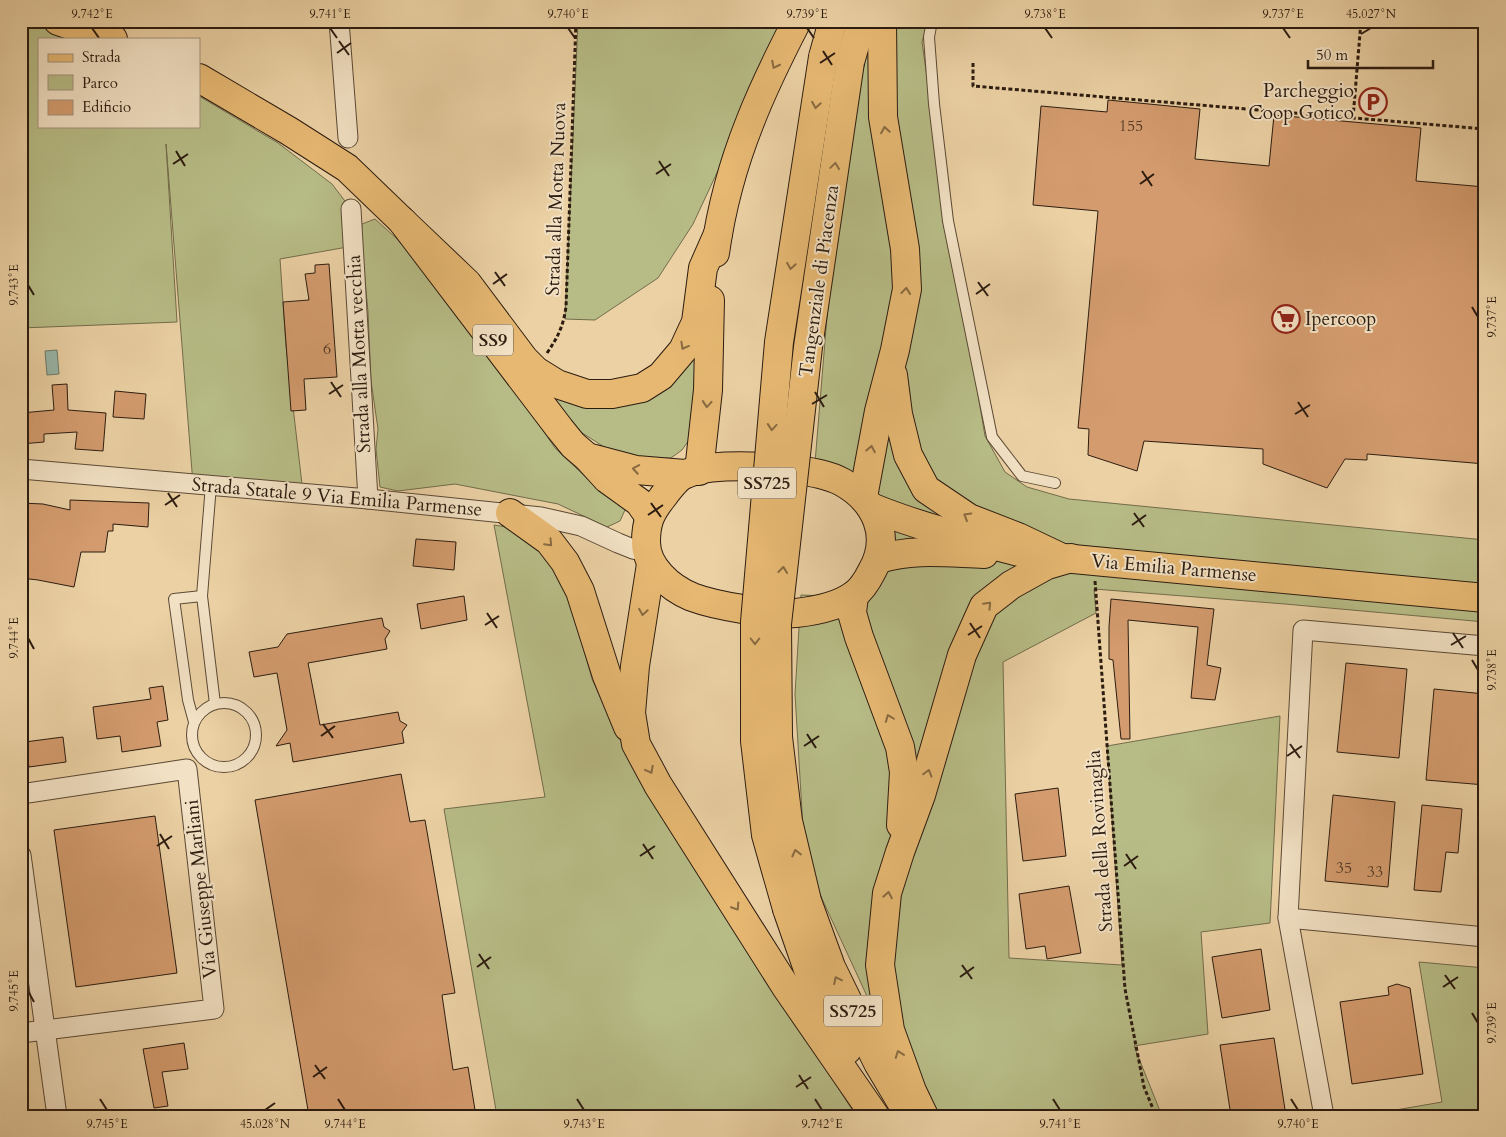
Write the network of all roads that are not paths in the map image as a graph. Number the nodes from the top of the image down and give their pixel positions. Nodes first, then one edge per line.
1 (58, 21) edge
2 (340, 21) edge
3 (797, 21) edge
4 (833, 21) edge
5 (862, 21) edge
6 (882, 21) edge
7 (932, 21) edge
8 (110, 38) edge
9 (200, 79) edge
10 (348, 138) dead end
11 (351, 209) dead end
12 (402, 221) junction
13 (718, 234) junction
14 (892, 365) junction
15 (587, 457) junction
16 (21, 469) edge
17 (692, 472) junction
18 (1055, 483) dead end
19 (211, 485) junction
20 (368, 499) junction
21 (867, 502) junction
22 (510, 513) junction
23 (649, 516) junction
24 (1031, 555) junction
25 (649, 558) junction
26 (879, 559) junction
27 (1075, 559) junction
28 (854, 595) junction
29 (202, 596) junction
30 (1485, 598) edge
31 (1485, 646) edge
32 (215, 704) junction
33 (194, 722) junction
34 (636, 744) junction
35 (21, 794) edge
36 (900, 852) junction
37 (21, 855) edge
38 (797, 905) junction
39 (1288, 918) junction
40 (1485, 936) edge
41 (45, 1030) junction
42 (21, 1032) edge
43 (58, 1116) edge
44 (875, 1116) edge
45 (881, 1116) edge
46 (910, 1116) edge
47 (924, 1116) edge
48 (1324, 1116) edge

1 - 8 main road
2 - 10 street
3 -> 13 main road
4 -> 38 main road, Tangenziale di Piacenza / SS725, bridge
38 -> 5 main road, Tangenziale di Piacenza / SS725, bridge
14 -> 6 main road
7 - 18 lane
9 - 12 main road, SS9
11 - 20 street, Strada alla Motta vecchia
13 -> 12 main road
12 - 15 main road, SS9
13 -> 17 main road
21 -> 14 main road
27 -> 14 main road
17 -> 15 main road
15 - 23 main road
16 - 19 street, Strada Statale 9 Via Emilia Parmense
17 - 21 main road
17 - 23 main road
19 - 20 street, Strada Statale 9 Via Emilia Parmense
19 - 29 lane
20 - 22 street, Strada Statale 9 Via Emilia Parmense
21 - 24 main road, Via Emilia Parmense
21 - 26 main road
22 - 25 street, Strada Statale 9 Via Emilia Parmense
22 -> 34 main road
23 - 25 main road
24 - 26 main road
24 - 27 main road, Via Emilia Parmense
25 - 28 main road
25 -> 34 main road
26 - 28 main road
27 - 30 main road, Via Emilia Parmense
36 -> 27 main road
36 -> 28 main road
29 - 32 lane
29 - 33 lane
31 - 39 street
32 - 33 lane
32 - 33 lane
34 -> 44 main road
35 - 41 street, Via Giuseppe Marliani
47 -> 36 main road
37 - 41 street
38 - 45 main road, Tangenziale di Piacenza / SS725
46 -> 38 main road, Tangenziale di Piacenza / SS725
39 - 40 street
39 - 48 street
41 - 42 street
41 - 43 street

